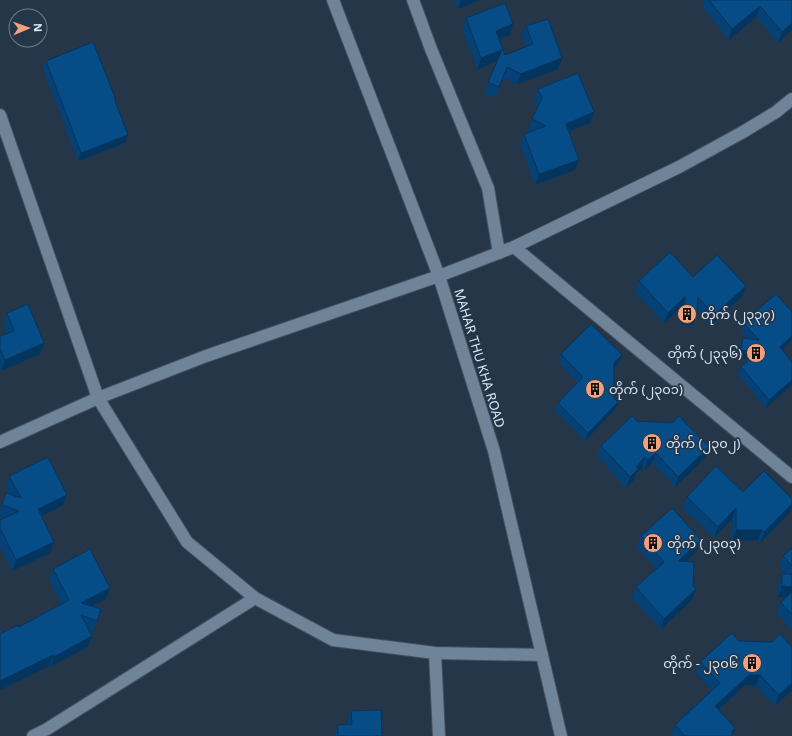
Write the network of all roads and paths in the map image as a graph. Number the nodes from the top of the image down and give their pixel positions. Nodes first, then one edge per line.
1 (333, 0) edge
2 (413, 0) edge
3 (792, 99) edge
4 (0, 115) edge
5 (514, 247) junction
6 (499, 253) junction
7 (439, 276) junction
8 (98, 398) junction
9 (0, 442) edge
10 (792, 477) edge
11 (255, 598) junction
12 (435, 653) junction
13 (542, 655) junction
14 (33, 736) edge
15 (439, 736) edge
16 (561, 736) edge

1 - 7 street, MAHAR THU KHA ROAD
2 - 6 street
3 - 5 street
4 - 8 street
5 - 6 street
5 - 10 street
6 - 7 street
7 - 8 street
7 - 13 street, MAHAR THU KHA ROAD
8 - 9 street
8 - 11 street
11 - 12 street
11 - 14 street
12 - 13 street
12 - 15 street
13 - 16 street, MAHAR THU KHA ROAD

